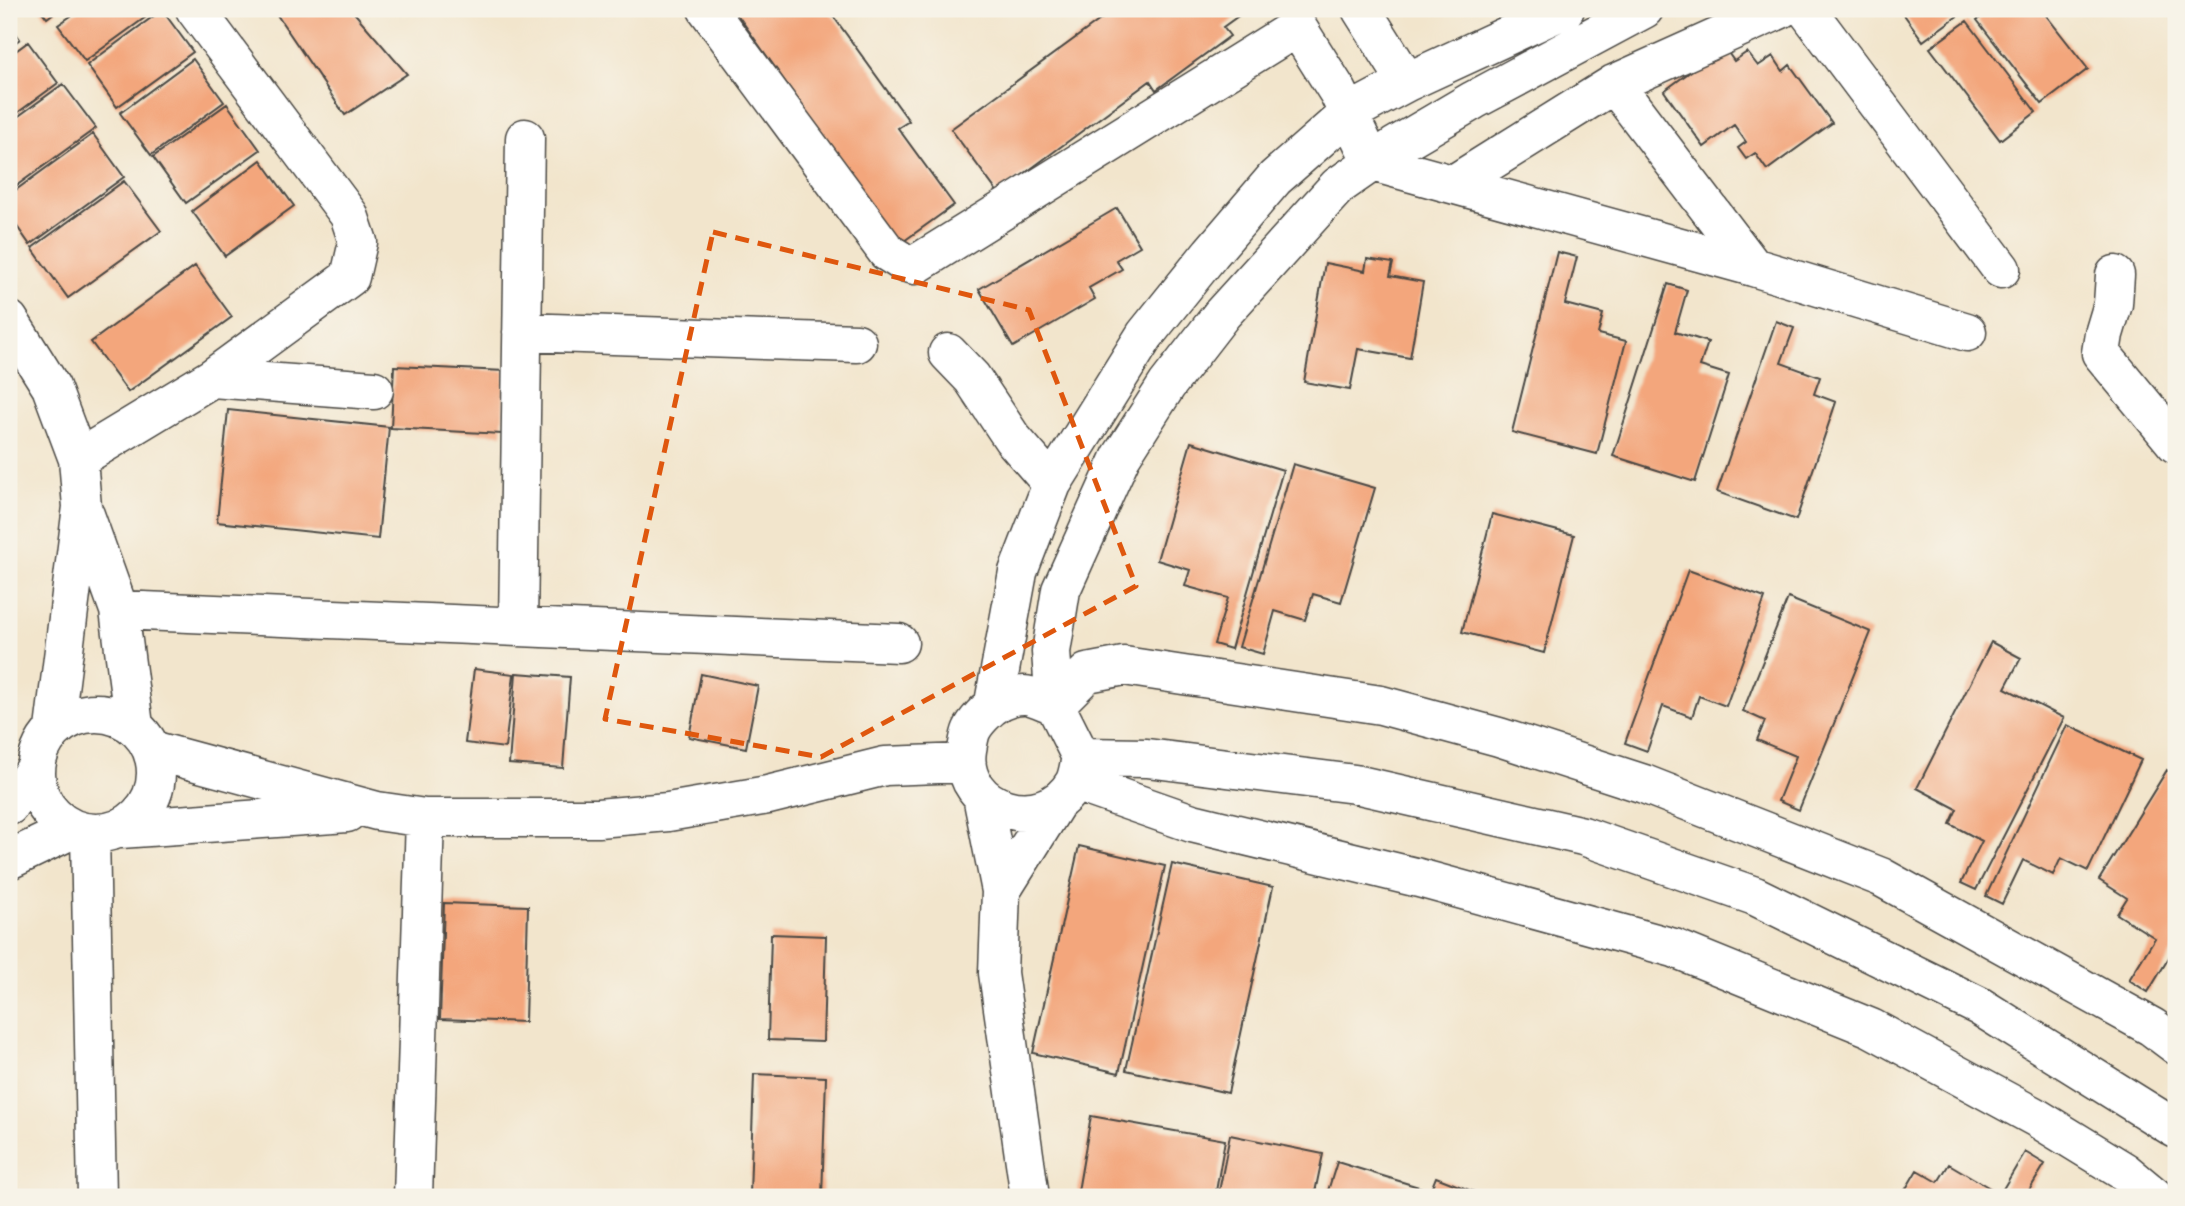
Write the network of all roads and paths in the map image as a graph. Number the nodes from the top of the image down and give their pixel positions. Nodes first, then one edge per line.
1 (195, 9) edge
2 (707, 9) edge
3 (1361, 9) edge
4 (1565, 9) edge
5 (1644, 9) edge
6 (1781, 9) edge
7 (1807, 9) edge
8 (1311, 18) edge
9 (1407, 82) junction
10 (1614, 84) junction
11 (1349, 113) junction
12 (525, 138) dead end
13 (1372, 162) junction
14 (1454, 184) junction
15 (1753, 267) junction
16 (2001, 269) dead end
17 (2115, 275) dead end
18 (9, 320) edge
19 (522, 332) junction
20 (1967, 332) dead end
21 (857, 343) dead end
22 (948, 353) dead end
23 (212, 378) junction
24 (374, 390) dead end
25 (2176, 444) edge
26 (78, 459) junction
27 (1052, 484) junction
28 (82, 507) junction
29 (119, 610) junction
30 (518, 627) junction
31 (899, 643) dead end
32 (994, 703) junction
33 (1055, 705) junction
34 (54, 729) junction
35 (143, 738) junction
36 (36, 768) junction
37 (974, 779) junction
38 (1071, 780) junction
39 (9, 806) edge
40 (377, 811) junction
41 (425, 818) junction
42 (94, 831) junction
43 (9, 860) edge
44 (1001, 891) junction
45 (2176, 1045) edge
46 (2176, 1129) edge
47 (97, 1197) edge
48 (413, 1197) edge
49 (1030, 1197) edge
50 (2155, 1197) edge

1 - 23 street
2 - 8 street
3 - 9 street
4 - 9 street
5 - 13 street
6 - 10 street
7 - 16 street
8 - 11 street
9 - 11 street
10 - 14 street
10 - 15 street
11 - 13 street
11 - 27 street
12 - 19 street
13 - 14 street
13 - 33 street
14 - 15 street
15 - 20 street
17 - 25 street
18 - 26 street
19 - 21 street
19 - 30 street
22 - 27 street
23 - 24 street
23 - 26 street
26 - 28 street
27 - 32 street
28 - 29 street
28 - 34 street
29 - 30 street
29 - 35 street
30 - 31 street
32 - 33 street
32 - 37 street
33 - 38 street
33 - 45 street
34 - 35 street
34 - 36 street
35 - 40 street
35 - 42 street
36 - 39 street
36 - 42 street
37 - 38 street
37 - 41 street
37 - 44 street
38 - 44 street
38 - 46 street
38 - 50 street
40 - 41 street
40 - 42 street
41 - 48 street
42 - 43 street
42 - 47 street
44 - 49 street

